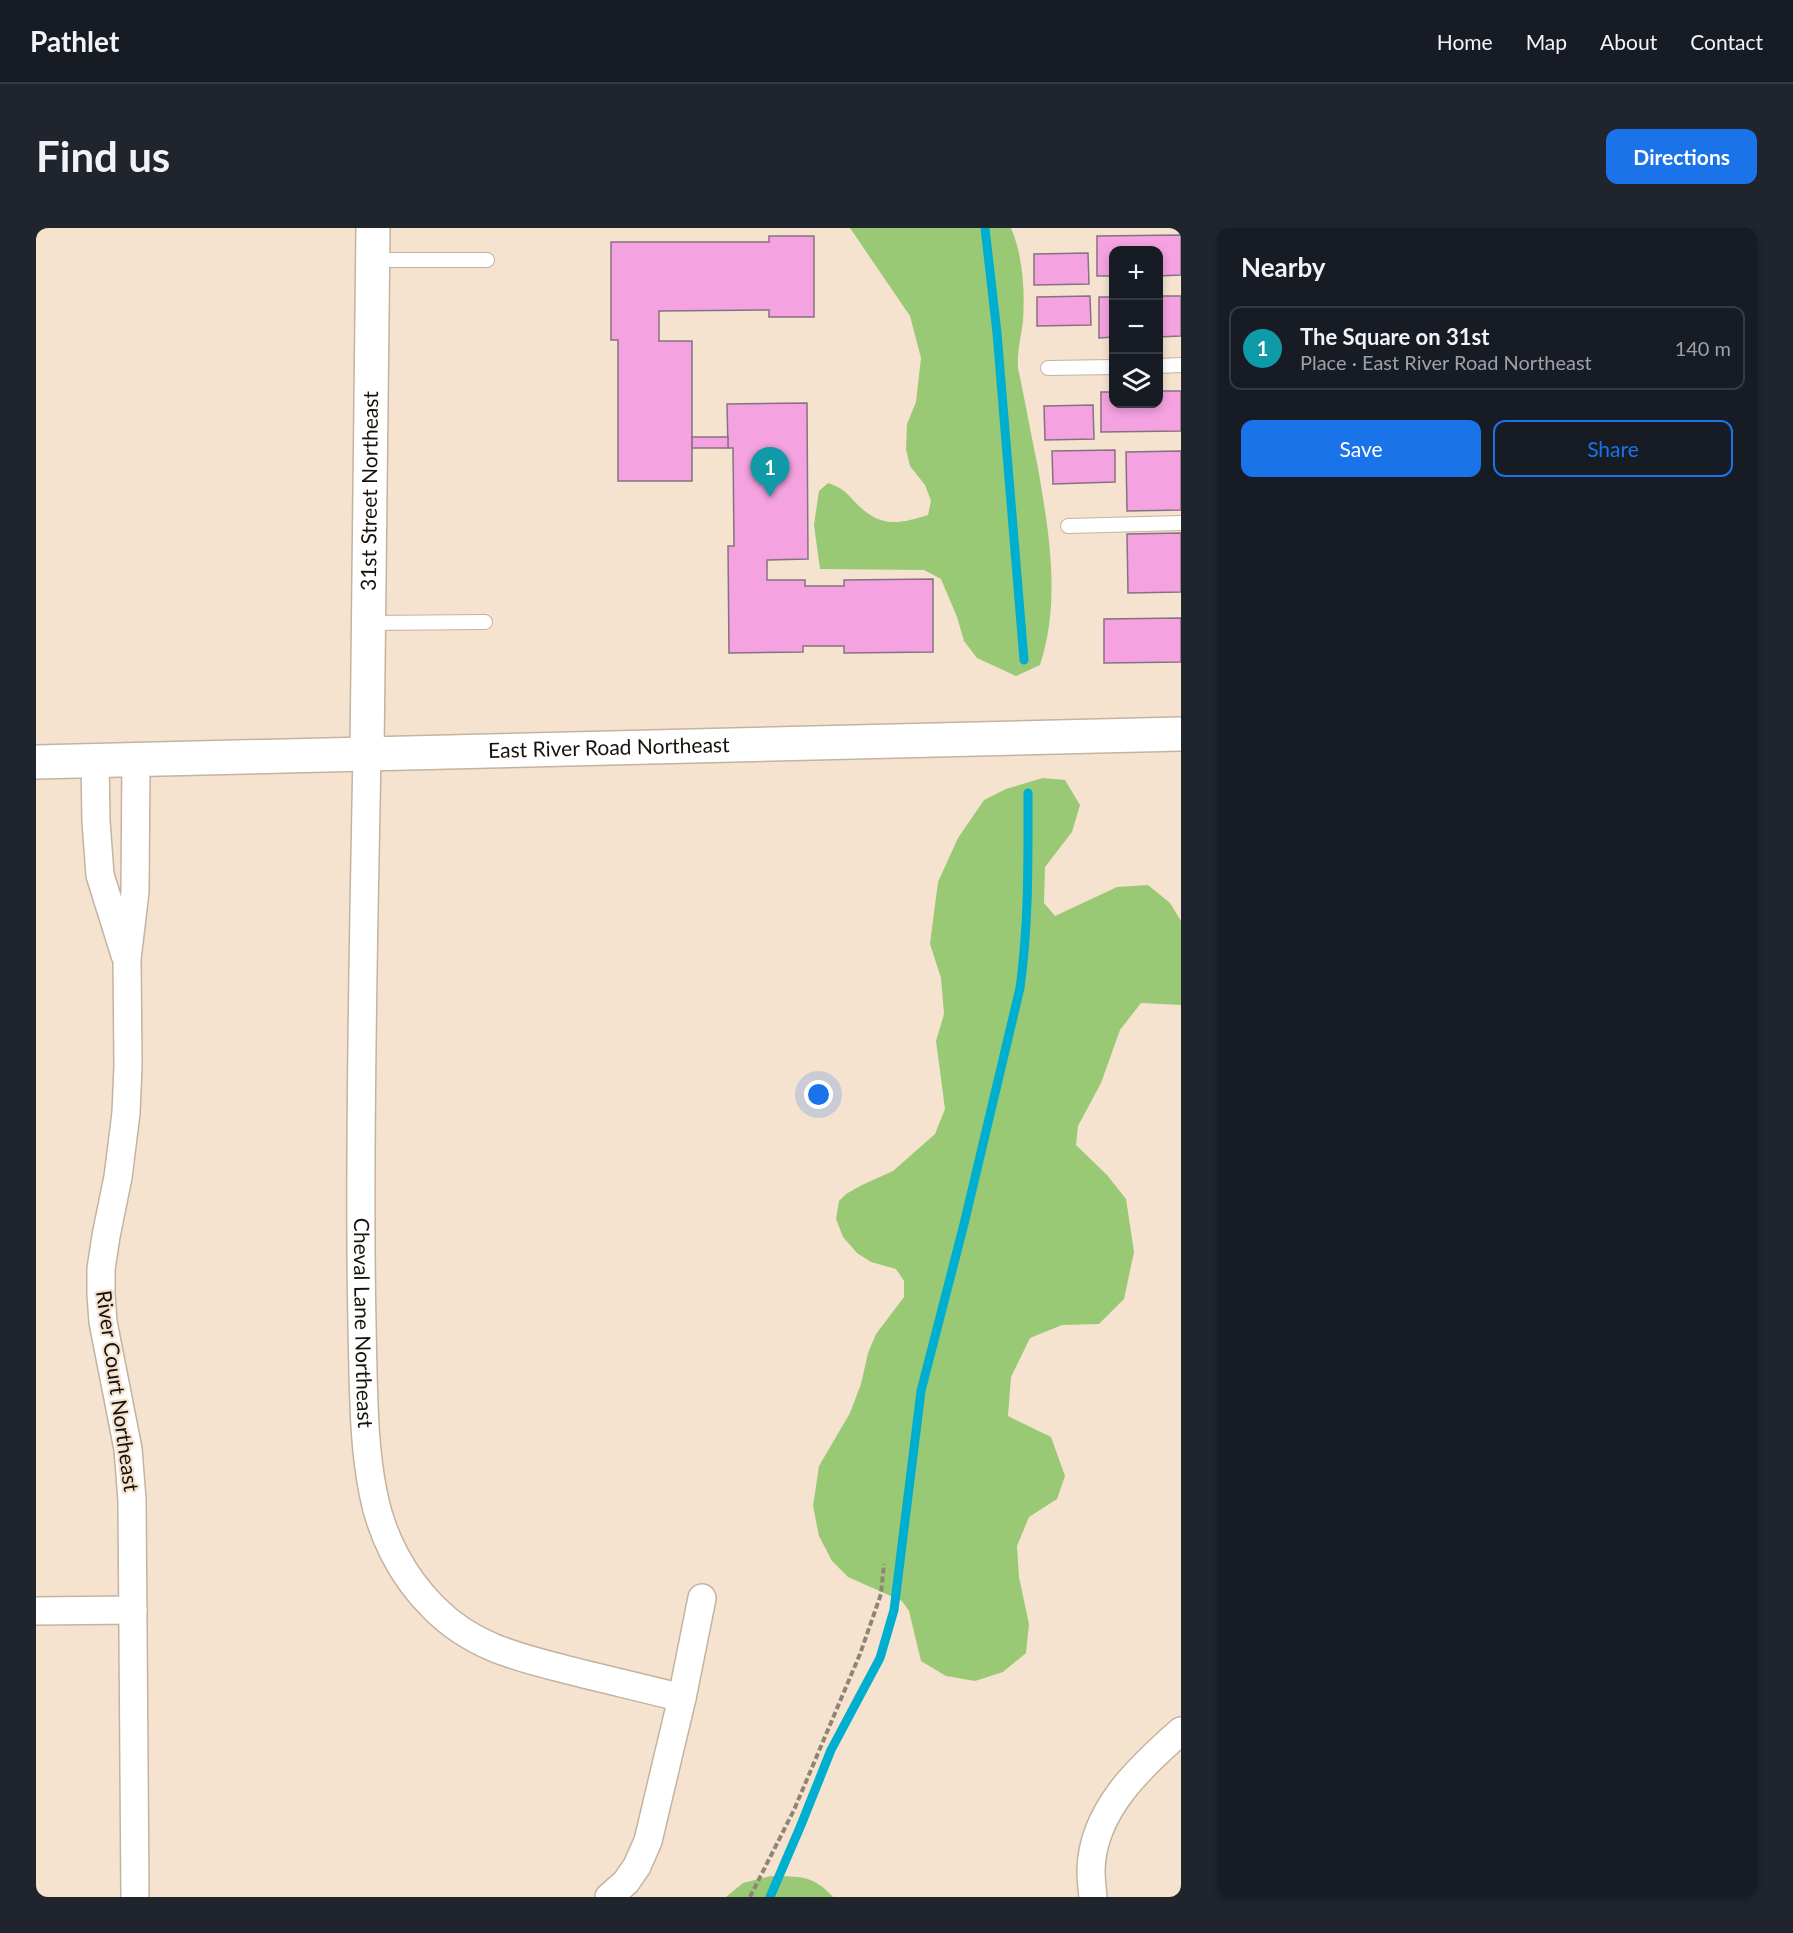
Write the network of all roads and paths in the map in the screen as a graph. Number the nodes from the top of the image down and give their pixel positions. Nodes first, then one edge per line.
1 (373, 228) edge
2 (373, 260) junction
3 (487, 260) dead end
4 (1181, 365) edge
5 (1163, 366) edge
6 (1109, 367) edge
7 (1048, 368) dead end
8 (1181, 524) edge
9 (1068, 526) dead end
10 (484, 622) dead end
11 (369, 623) junction
12 (1181, 734) edge
13 (367, 753) junction
14 (136, 759) junction
15 (96, 760) junction
16 (36, 762) edge
17 (127, 959) junction
18 (884, 1564) dead end
19 (702, 1598) dead end
20 (133, 1610) junction
21 (36, 1611) edge
22 (682, 1698) junction
23 (1181, 1731) edge
24 (135, 1897) edge
25 (609, 1897) edge
26 (750, 1897) edge
27 (1093, 1897) edge

1 - 2 street, 31st Street Northeast
2 - 3 lane
2 - 11 street, 31st Street Northeast
4 - 5 lane
6 - 7 lane
8 - 9 lane
10 - 11 lane
11 - 13 street, 31st Street Northeast
12 - 13 street, East River Road Northeast
13 - 14 street, East River Road Northeast
13 - 22 street, Cheval Lane Northeast
14 - 15 street, East River Road Northeast
14 - 17 street, River Court Northeast
15 - 16 street, East River Road Northeast
15 - 17 street, River Court Northeast
17 - 20 street, River Court Northeast
18 - 26 path
19 - 22 street
20 - 21 street
20 - 24 street, River Court Northeast
22 - 25 street
23 - 27 street

